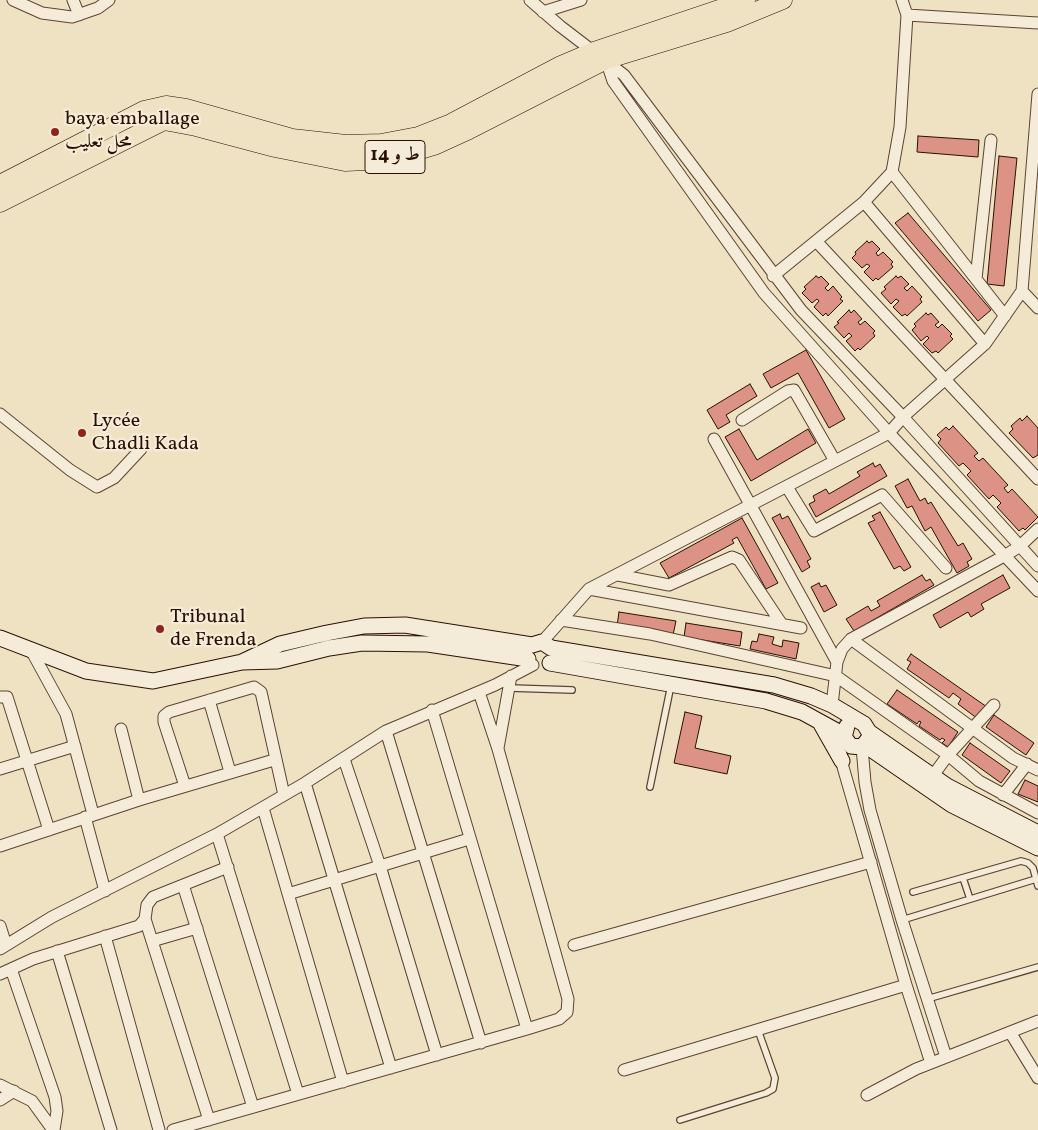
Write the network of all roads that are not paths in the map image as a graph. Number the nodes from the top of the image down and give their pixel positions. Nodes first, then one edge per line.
1 (13, 0) edge
2 (73, 0) edge
3 (110, 0) edge
4 (530, 0) edge
5 (581, 0) edge
6 (746, 0) edge
7 (783, 0) edge
8 (902, 0) edge
9 (543, 12) junction
10 (79, 15) junction
11 (907, 15) junction
12 (1038, 23) edge
13 (600, 56) junction
14 (1038, 94) edge
15 (992, 140) dead end
16 (892, 172) junction
17 (0, 184) edge
18 (864, 202) junction
19 (0, 203) edge
20 (1033, 225) edge
21 (816, 241) junction
22 (772, 276) junction
23 (976, 279) junction
24 (1022, 291) junction
25 (1038, 308) edge
26 (1005, 316) junction
27 (985, 344) junction
28 (945, 381) junction
29 (0, 414) edge
30 (903, 417) junction
31 (742, 420) dead end
32 (889, 433) junction
33 (714, 439) dead end
34 (141, 449) dead end
35 (835, 461) junction
36 (1038, 479) edge
37 (787, 487) junction
38 (750, 504) junction
39 (1038, 529) edge
40 (1020, 546) junction
41 (1006, 555) junction
42 (1038, 566) edge
43 (946, 568) dead end
44 (618, 575) junction
45 (589, 589) junction
46 (1038, 591) edge
47 (561, 620) junction
48 (781, 623) junction
49 (801, 628) dead end
50 (0, 638) edge
51 (851, 639) junction
52 (31, 650) junction
53 (539, 654) junction
54 (837, 662) junction
55 (836, 676) junction
56 (511, 682) junction
57 (671, 683) junction
58 (572, 690) dead end
59 (479, 692) junction
60 (0, 697) edge
61 (208, 700) junction
62 (832, 705) junction
63 (994, 705) dead end
64 (432, 710) junction
65 (819, 720) junction
66 (120, 729) dead end
67 (973, 729) junction
68 (386, 731) junction
69 (844, 736) junction
70 (864, 736) junction
71 (75, 746) junction
72 (498, 749) junction
73 (948, 755) junction
74 (344, 759) junction
75 (274, 760) junction
76 (27, 761) junction
77 (842, 761) junction
78 (1026, 764) junction
79 (0, 769) edge
80 (1038, 770) edge
81 (230, 772) junction
82 (932, 777) junction
83 (305, 783) junction
84 (185, 786) junction
85 (650, 787) dead end
86 (284, 795) junction
87 (1003, 795) junction
88 (139, 800) junction
89 (263, 808) junction
90 (1038, 813) edge
91 (89, 816) junction
92 (49, 830) junction
93 (1038, 833) edge
94 (217, 834) junction
95 (469, 839) junction
96 (0, 846) edge
97 (1038, 848) edge
98 (423, 853) junction
99 (871, 862) junction
100 (380, 866) junction
101 (228, 867) junction
102 (963, 878) junction
103 (1036, 879) junction
104 (335, 880) junction
105 (183, 885) junction
106 (1038, 886) edge
107 (105, 891) junction
108 (913, 892) dead end
109 (288, 894) junction
110 (970, 899) junction
111 (145, 919) junction
112 (902, 920) junction
113 (0, 926) edge
114 (197, 928) junction
115 (105, 936) junction
116 (152, 941) junction
117 (574, 945) dead end
118 (3, 947) edge
119 (57, 951) junction
120 (1038, 967) edge
121 (11, 969) junction
122 (0, 974) edge
123 (906, 985) junction
124 (927, 999) junction
125 (1038, 1021) edge
126 (527, 1029) junction
127 (758, 1030) junction
128 (1010, 1032) junction
129 (481, 1042) junction
130 (437, 1055) junction
131 (946, 1057) junction
132 (931, 1063) junction
133 (390, 1068) junction
134 (624, 1070) dead end
135 (1038, 1078) edge
136 (343, 1082) junction
137 (0, 1085) edge
138 (14, 1091) junction
139 (298, 1094) junction
140 (867, 1095) dead end
141 (0, 1100) edge
142 (253, 1107) junction
143 (209, 1120) junction
144 (680, 1120) dead end
145 (53, 1130) edge
146 (111, 1130) edge
147 (159, 1130) edge
148 (173, 1130) edge

1 - 10 street
2 - 10 street
3 - 10 street
4 - 9 street
5 - 9 street
6 - 13 main road
7 - 13 main road, ط و 14
8 - 11 street
9 - 13 street
11 - 12 street
11 - 16 street
13 - 17 main road
13 - 19 main road, ط و 14
13 - 22 street
13 - 32 street
14 - 20 street
15 - 23 street
16 - 18 street
16 - 23 street
18 - 21 street
18 - 27 street
20 - 24 street
21 - 22 street
21 - 28 street
22 - 30 street
23 - 26 street
24 - 25 street
24 - 26 street
26 - 27 street
27 - 28 street
28 - 30 street
28 - 36 street
29 - 34 street
30 - 32 street
30 - 40 street
31 - 35 street
32 - 35 street
32 - 41 street
33 - 38 street
35 - 37 street
37 - 38 street
37 - 43 street
38 - 44 street
38 - 54 street
39 - 40 street
40 - 41 street
40 - 42 street
41 - 46 street
41 - 51 street
44 - 45 street
44 - 48 street
45 - 47 street
45 - 48 street
47 - 53 street
47 - 55 street
48 - 49 street
50 - 52 main road
51 - 54 street
51 - 67 street
52 - 53 main road
52 - 71 street
53 - 56 street
53 - 57 main road
53 - 62 main road
54 - 55 street
55 - 62 street
55 - 73 street
56 - 58 lane
56 - 59 street
56 - 72 street
57 - 65 main road
57 - 85 lane
59 - 64 street
59 - 72 street
60 - 76 street
61 - 75 street
61 - 81 street
61 - 84 street
62 - 70 main road
63 - 67 street
64 - 68 street
64 - 95 street
65 - 69 main road
65 - 77 main road
66 - 88 street
67 - 73 street
67 - 78 street
68 - 74 street
68 - 98 street
69 - 70 main road
69 - 70 main road
69 - 77 street
70 - 82 main road
70 - 97 main road
70 - 112 street
71 - 76 street
71 - 91 street
72 - 126 street
73 - 82 street
73 - 87 street
74 - 83 street
74 - 100 street
75 - 81 street
75 - 86 street
76 - 79 street
76 - 92 street
77 - 99 street
78 - 80 street
78 - 87 street
81 - 84 street
82 - 93 main road
83 - 86 street
83 - 104 street
84 - 88 street
86 - 89 street
87 - 90 street
88 - 91 street
89 - 94 street
89 - 109 street
91 - 92 street
91 - 107 street
92 - 96 street
94 - 101 street
94 - 107 street
95 - 98 street
95 - 126 street
98 - 100 street
98 - 129 street
99 - 117 street
99 - 123 street
100 - 104 street
100 - 130 street
101 - 105 street
101 - 139 street
102 - 103 lane
102 - 108 lane
102 - 110 lane
103 - 106 lane
103 - 110 lane
104 - 109 street
104 - 133 street
105 - 111 street
105 - 114 street
107 - 118 street
109 - 136 street
110 - 112 lane
111 - 115 street
111 - 116 street
112 - 124 street
113 - 118 street
114 - 116 street
114 - 142 street
115 - 119 street
115 - 147 street
116 - 143 street
119 - 121 street
119 - 146 street
120 - 124 lane
121 - 122 street
121 - 145 street
123 - 127 street
123 - 132 street
124 - 131 street
125 - 128 street
126 - 129 street
127 - 134 street
127 - 144 lane
128 - 131 street
128 - 135 street
129 - 130 street
130 - 133 street
131 - 132 street
132 - 140 street
133 - 136 street
136 - 139 street
137 - 138 street
138 - 141 street
138 - 145 street
139 - 142 street
142 - 143 street
143 - 148 street

